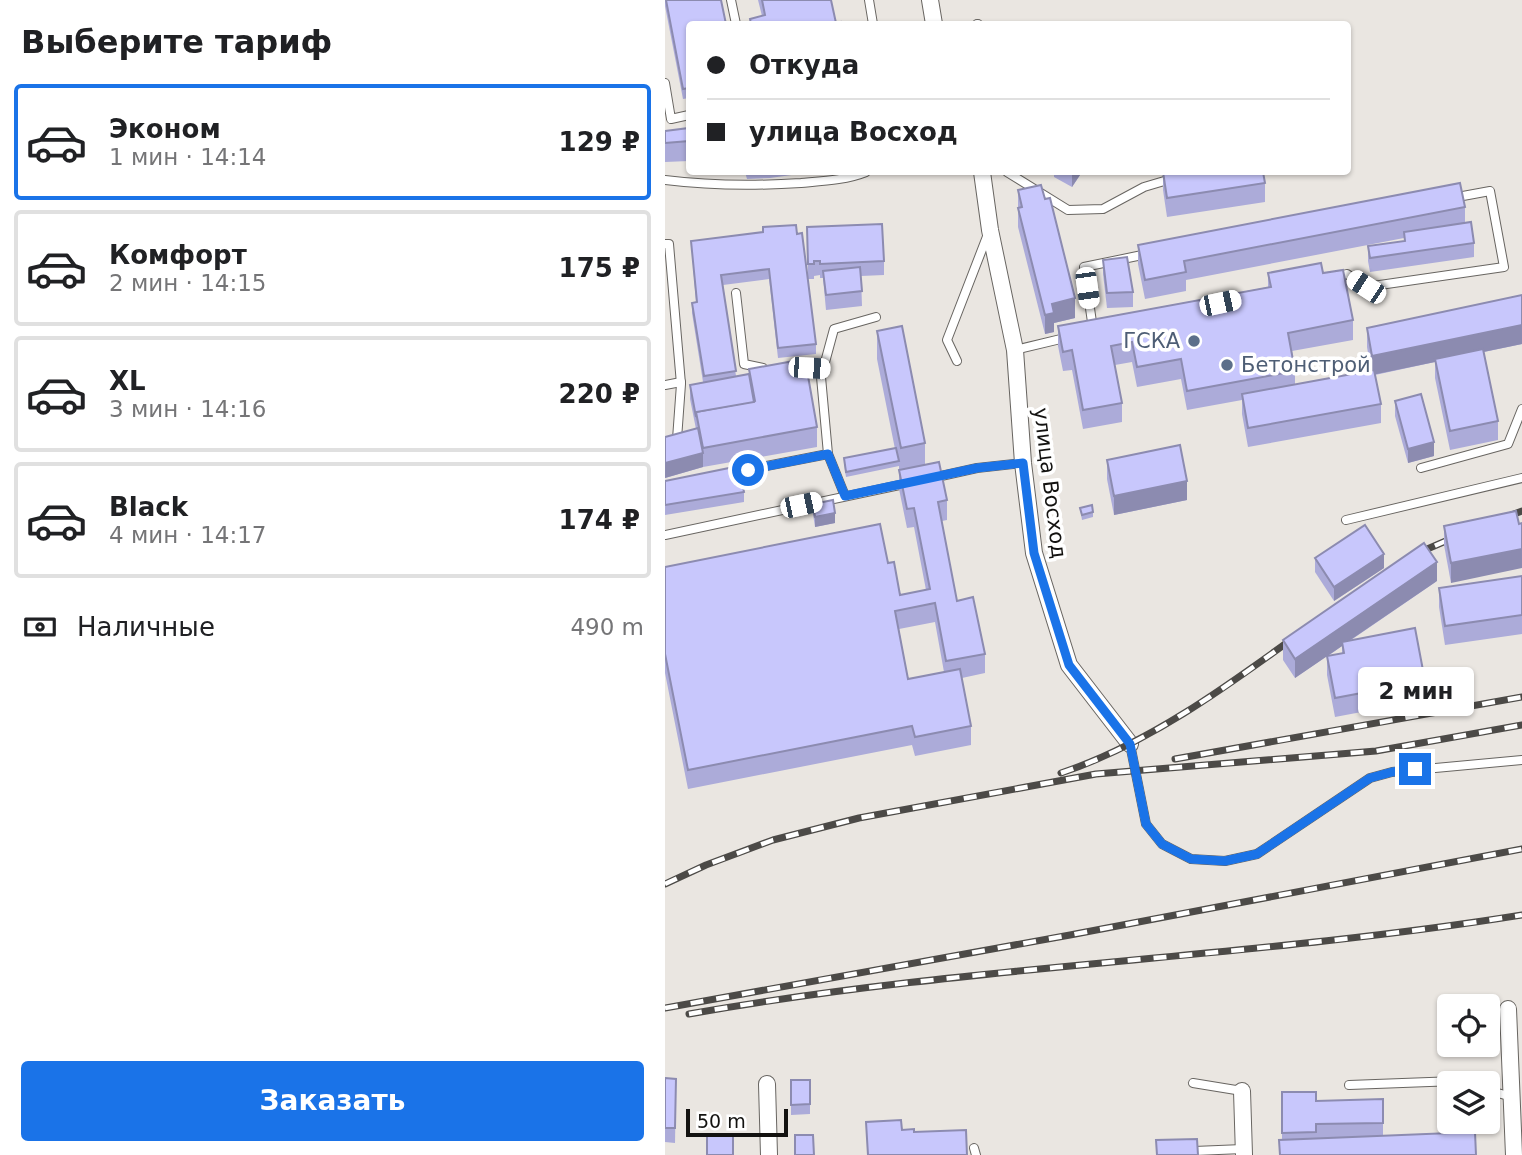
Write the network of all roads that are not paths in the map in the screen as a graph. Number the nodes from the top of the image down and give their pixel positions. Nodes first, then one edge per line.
1 (731, 0) edge
2 (869, 0) edge
3 (930, 0) edge
4 (735, 21) edge
5 (872, 21) edge
6 (934, 21) edge
7 (665, 83) edge
8 (686, 116) edge
9 (852, 175) edge
10 (982, 175) edge
11 (1012, 175) edge
12 (1178, 177) edge
13 (665, 180) edge
14 (1437, 200) edge
15 (990, 230) junction
16 (665, 244) edge
17 (1161, 251) edge
18 (1320, 281) edge
19 (736, 293) dead end
20 (876, 317) dead end
21 (1107, 329) edge
22 (1093, 332) junction
23 (1015, 349) junction
24 (957, 361) dead end
25 (769, 368) edge
26 (782, 368) edge
27 (823, 369) junction
28 (681, 382) junction
29 (665, 385) edge
30 (1522, 409) edge
31 (665, 442) edge
32 (828, 454) junction
33 (1023, 463) junction
34 (1422, 468) dead end
35 (724, 475) edge
36 (1522, 478) edge
37 (845, 496) junction
38 (1346, 520) dead end
39 (665, 534) edge
40 (1130, 744) joint
41 (1522, 760) edge
42 (1509, 1009) dead end
43 (1437, 1082) edge
44 (1193, 1083) dead end
45 (767, 1084) dead end
46 (1349, 1085) dead end
47 (1242, 1091) joint
48 (1500, 1094) edge
49 (1512, 1097) junction
50 (1516, 1145) edge
51 (1194, 1150) edge
52 (1244, 1152) edge
53 (769, 1155) edge

1 - 4 lane
2 - 5 lane
3 - 6 street
7 - 8 lane
9 - 13 lane
10 - 15 street, улица Восход
11 - 12 lane
14 - 18 lane
15 - 23 street, улица Восход
15 - 24 lane
16 - 28 lane
17 - 22 lane
19 - 25 lane
20 - 27 lane
21 - 22 lane
22 - 23 lane
23 - 33 street, улица Восход
26 - 27 lane
27 - 32 lane
28 - 29 lane
28 - 31 lane
30 - 34 lane
32 - 35 lane
32 - 37 lane
33 - 37 lane
33 - 40 street, улица Восход
36 - 38 lane
37 - 39 lane
40 - 41 lane, улица Восход
42 - 49 street
43 - 46 lane
44 - 47 lane
45 - 53 street
47 - 52 street
48 - 49 lane
49 - 50 street
51 - 52 lane

